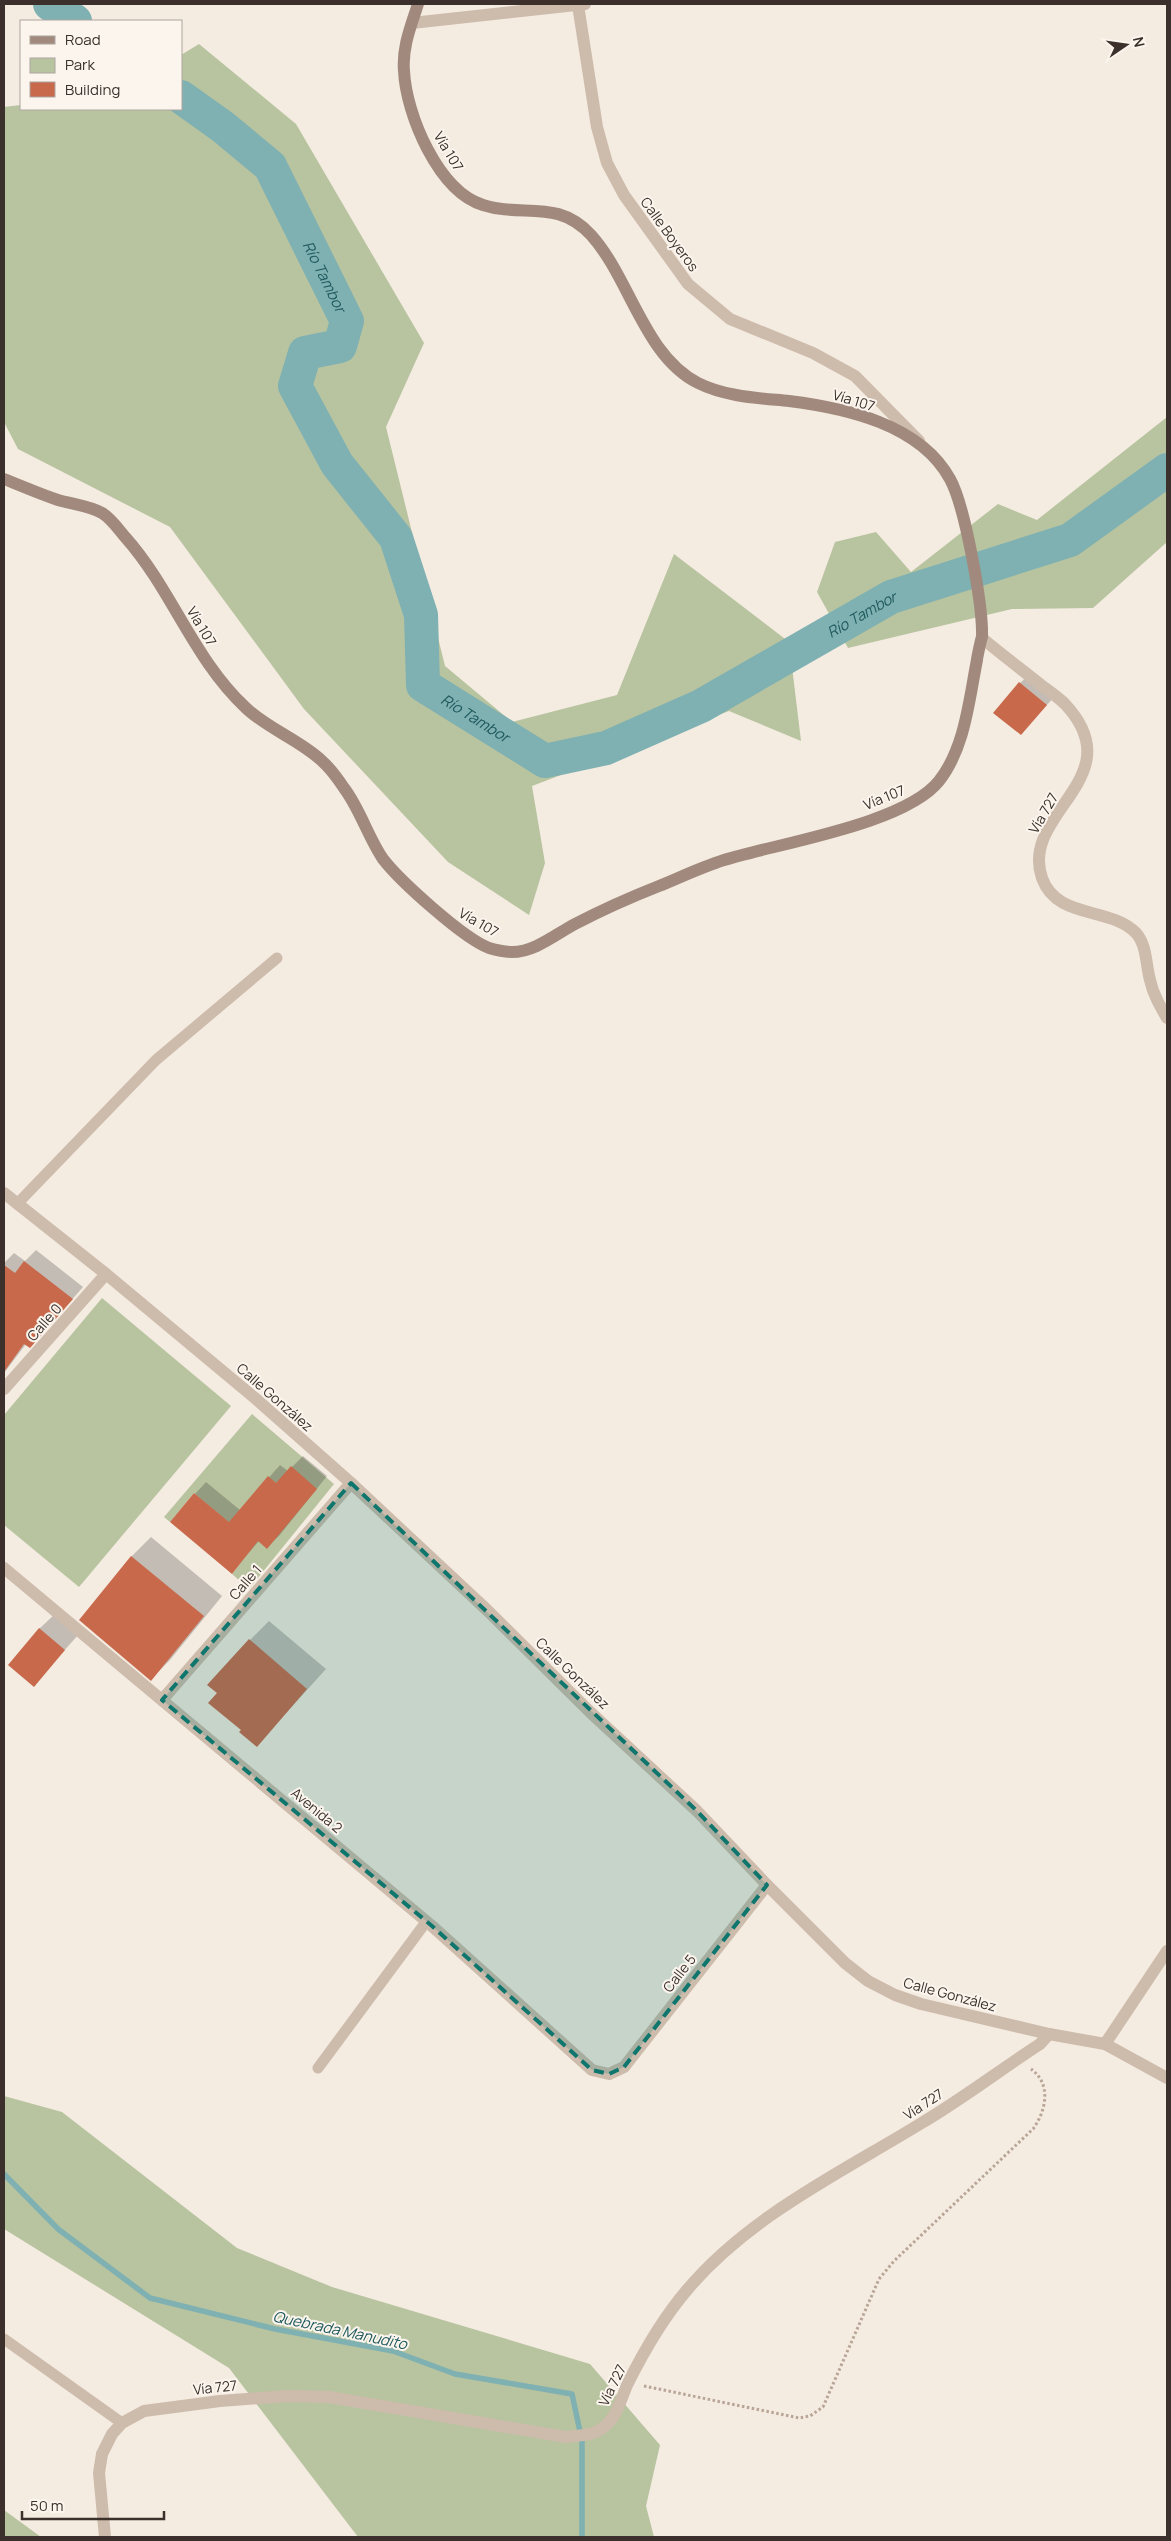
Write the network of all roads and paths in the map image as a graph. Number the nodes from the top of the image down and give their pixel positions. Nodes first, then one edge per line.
1 (418, 4) edge
2 (582, 4) edge
3 (412, 23) junction
4 (926, 449) junction
5 (4, 479) edge
6 (982, 638) junction
7 (277, 958) dead end
8 (1167, 1018) edge
9 (4, 1193) edge
10 (17, 1204) junction
11 (106, 1274) junction
12 (4, 1389) edge
13 (351, 1483) junction
14 (4, 1568) edge
15 (162, 1700) junction
16 (768, 1885) junction
17 (426, 1922) junction
18 (1167, 1951) edge
19 (1049, 2034) junction
20 (1104, 2044) junction
21 (1016, 2060) junction
22 (318, 2068) dead end
23 (609, 2074) joint
24 (1167, 2078) edge
25 (4, 2339) edge
26 (628, 2383) junction
27 (122, 2423) junction
28 (105, 2537) edge

1 - 3 main road, Vía 107
2 - 3 street
2 - 4 street, Calle Boyeros
3 - 4 main road, Vía 107
4 - 6 main road, Vía 107
5 - 6 main road, Vía 107
6 - 8 street, Vía 727
7 - 10 lane
9 - 10 street, Calle González
10 - 11 street, Calle González
11 - 12 street, Calle 0
11 - 13 street, Calle González
13 - 15 street, Calle 1
13 - 16 street, Calle González
14 - 15 street, Avenida 2
15 - 17 street, Avenida 2
16 - 19 street, Calle González
16 - 23 street, Calle 5
17 - 22 lane
17 - 23 street, Avenida 2
18 - 20 street
19 - 20 street, Calle González
19 - 21 street, Vía 727
20 - 24 street, Calle González
21 - 26 street, Vía 727
21 - 26 path
25 - 27 lane
26 - 27 street, Vía 727
27 - 28 street, Vía 727

